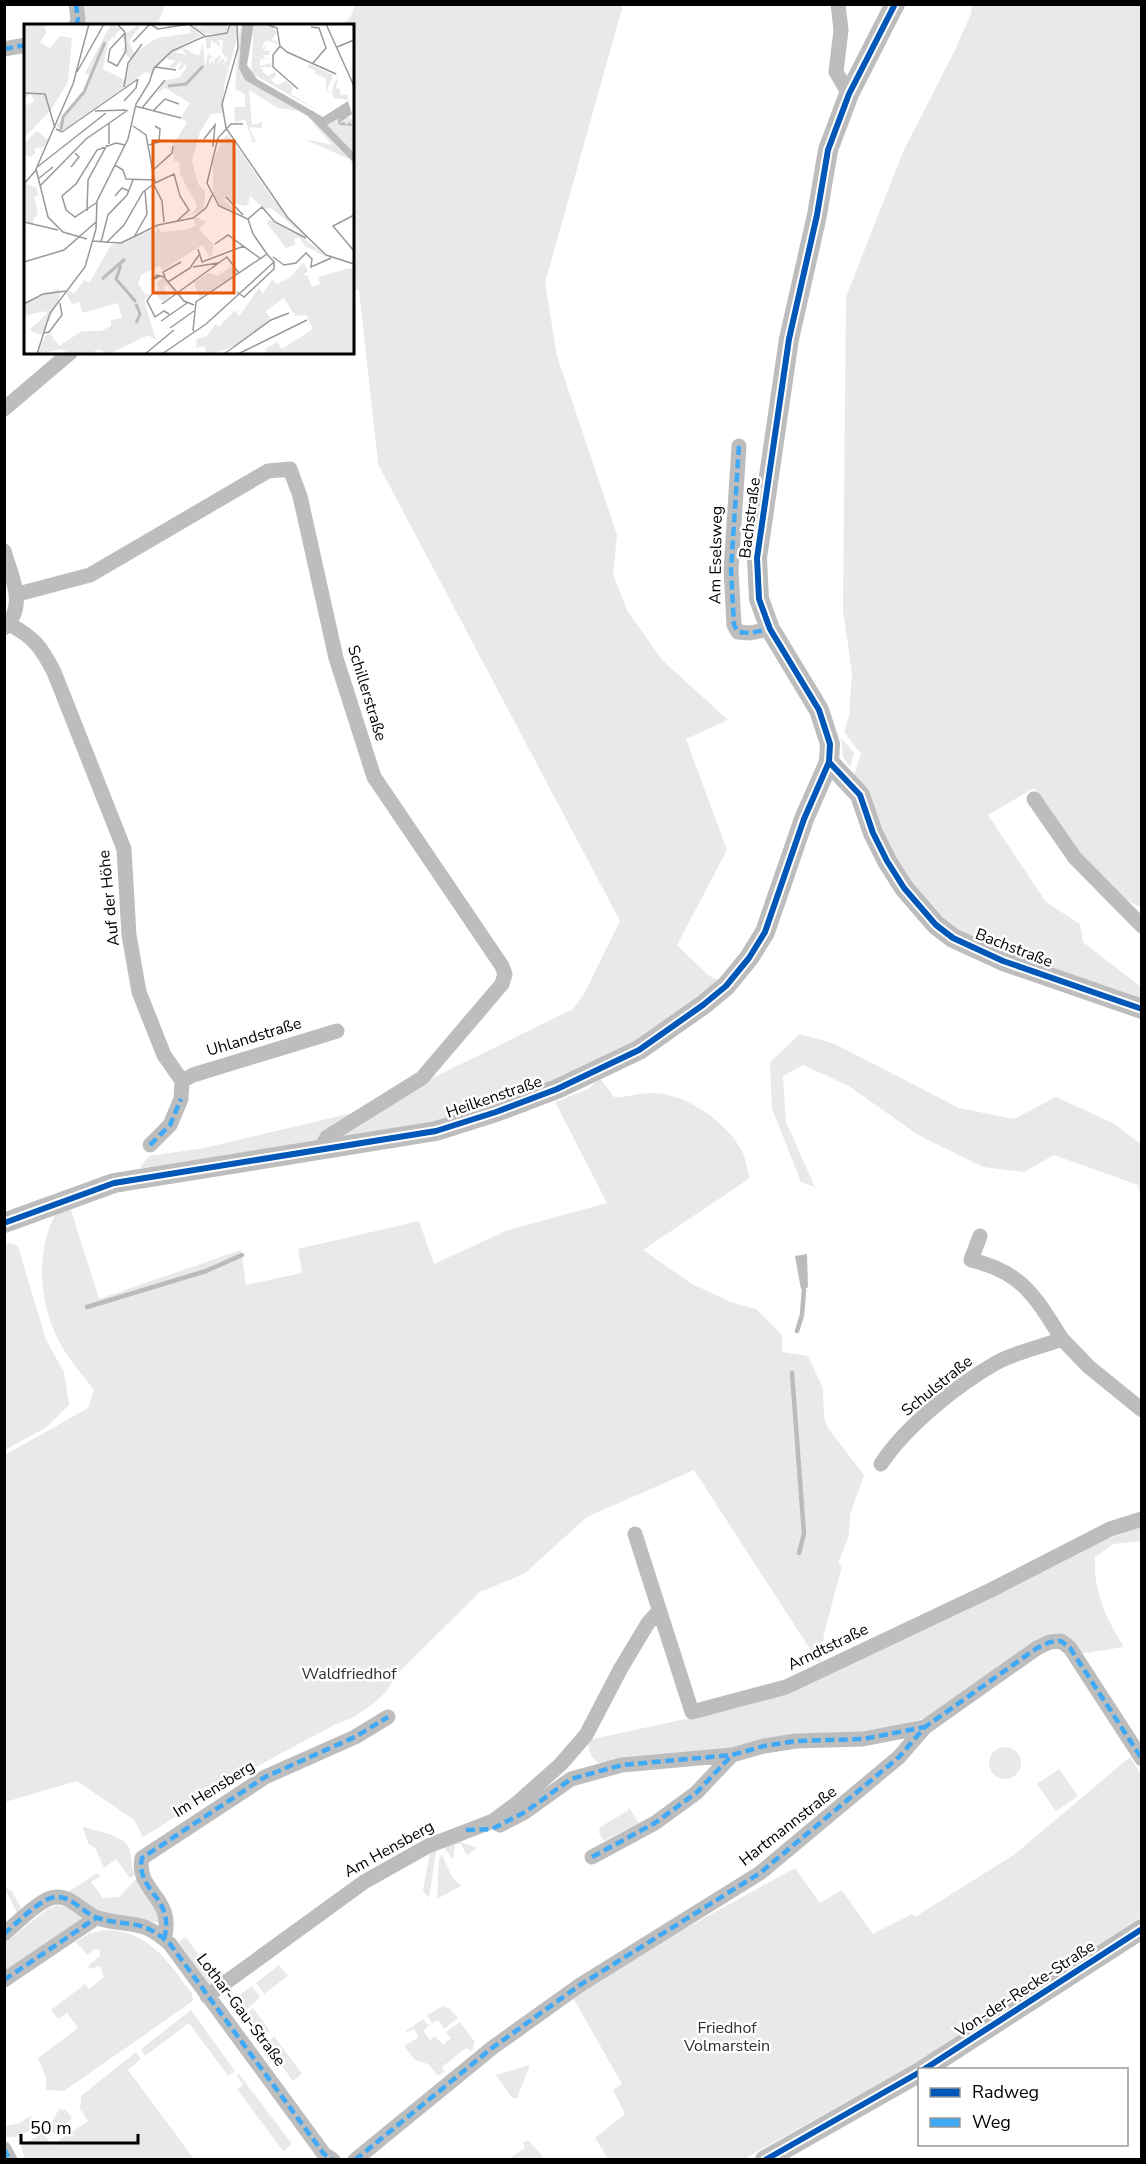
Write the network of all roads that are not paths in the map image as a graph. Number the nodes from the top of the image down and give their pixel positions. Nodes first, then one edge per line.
1 (76, 4) edge
2 (838, 4) edge
3 (895, 4) edge
4 (77, 24) edge
5 (24, 45) edge
6 (4, 49) edge
7 (849, 94) junction
8 (69, 354) edge
9 (4, 409) edge
10 (739, 446) dead end
11 (5, 557) edge
12 (18, 594) junction
13 (7, 626) edge
14 (770, 628) junction
15 (829, 762) junction
16 (1034, 799) dead end
17 (1142, 926) edge
18 (1142, 1009) edge
19 (337, 1031) dead end
20 (182, 1082) junction
21 (150, 1145) dead end
22 (321, 1148) junction
23 (4, 1223) edge
24 (980, 1236) dead end
25 (1062, 1339) junction
26 (1142, 1410) edge
27 (881, 1464) dead end
28 (1142, 1519) edge
29 (635, 1534) dead end
30 (659, 1611) junction
31 (388, 1717) dead end
32 (925, 1727) junction
33 (732, 1755) junction
34 (1142, 1759) edge
35 (466, 1830) junction
36 (592, 1857) dead end
37 (96, 1918) junction
38 (1142, 1929) edge
39 (4, 1934) edge
40 (164, 1939) junction
41 (4, 1980) edge
42 (207, 1996) junction
43 (926, 2068) edge
44 (918, 2073) edge
45 (4, 2149) edge
46 (10, 2160) edge
47 (333, 2160) edge
48 (355, 2160) edge
49 (765, 2160) edge

1 - 4 street
2 - 7 street
3 - 7 street, Bachstraße
5 - 6 street
7 - 14 street, Bachstraße
8 - 9 street
10 - 14 street, Am Eselsweg
11 - 12 street
12 - 13 street
12 - 22 street, Schillerstraße
13 - 20 street, Auf der Höhe
14 - 15 street, Bachstraße
15 - 18 street, Bachstraße
15 - 22 street, Heilkenstraße
16 - 17 street
19 - 20 street, Uhlandstraße
20 - 21 street
22 - 23 street, Heilkenstraße
24 - 25 street
25 - 26 street
25 - 27 street, Schulstraße
28 - 30 street, Arndtstraße
29 - 30 street, Arndtstraße
30 - 35 street, Am Hensberg
31 - 40 street, Im Hensberg
32 - 33 street
32 - 34 street, Hartmannstraße
32 - 48 street, Hartmannstraße
33 - 35 street
33 - 36 street
35 - 42 street, Am Hensberg
37 - 39 street, Lothar-Gau-Straße
37 - 40 street, Lothar-Gau-Straße
37 - 41 street
38 - 43 street, Von-der-Recke-Straße
40 - 42 street, Lothar-Gau-Straße
42 - 47 street, Lothar-Gau-Straße
44 - 49 street, Von-der-Recke-Straße
45 - 46 street

